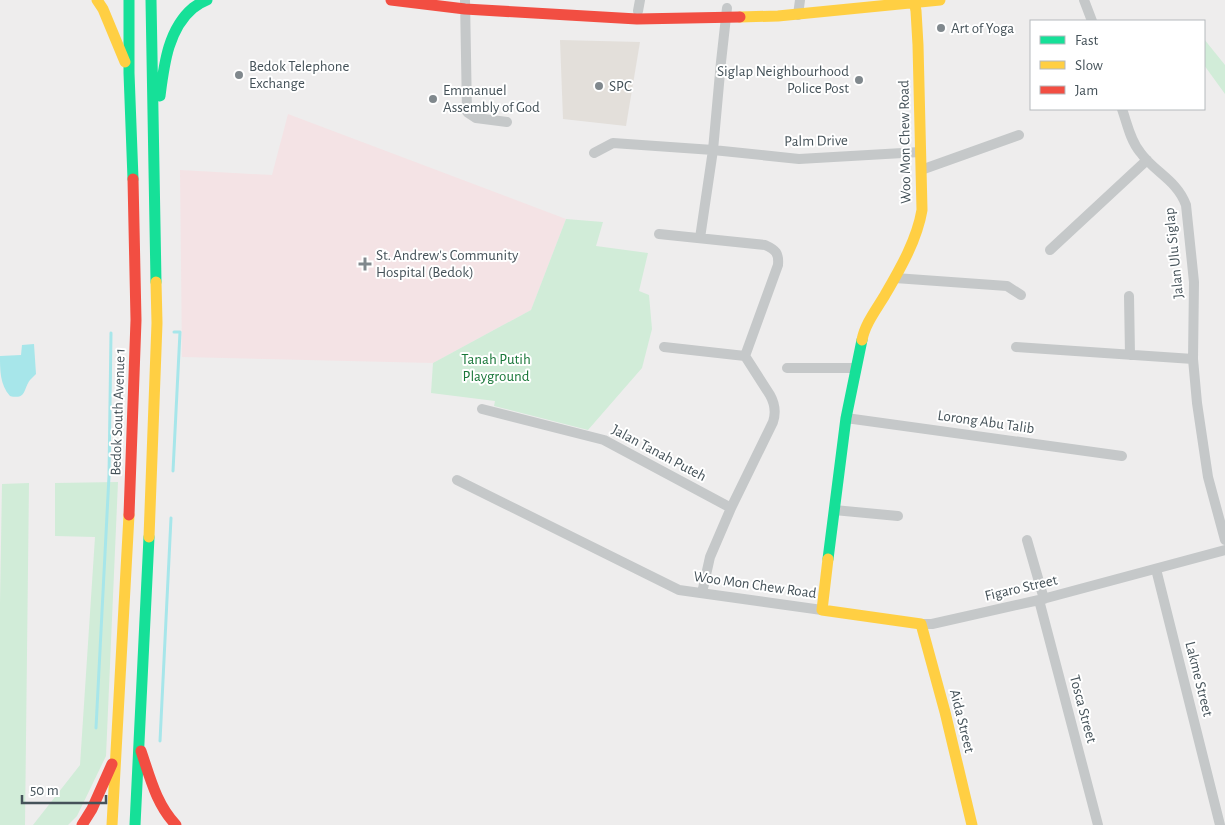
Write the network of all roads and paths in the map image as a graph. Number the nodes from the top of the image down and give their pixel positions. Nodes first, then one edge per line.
1 (97, 0) edge
2 (129, 0) edge
3 (151, 0) edge
4 (207, 0) edge
5 (391, 0) edge
6 (854, 0) edge
7 (940, 0) edge
8 (1084, 0) edge
9 (914, 1) edge
10 (430, 2) edge
11 (464, 3) edge
12 (639, 5) edge
13 (800, 7) edge
14 (727, 13) junction
15 (1092, 20) edge
16 (130, 72) junction
17 (1122, 110) edge
18 (507, 122) dead end
19 (1019, 136) dead end
20 (712, 150) junction
21 (920, 152) junction
22 (594, 153) dead end
23 (153, 154) junction
24 (1147, 160) junction
25 (921, 170) junction
26 (659, 234) dead end
27 (700, 238) junction
28 (1050, 250) dead end
29 (895, 278) junction
30 (1021, 295) dead end
31 (1129, 296) dead end
32 (664, 347) dead end
33 (1016, 348) dead end
34 (1130, 355) junction
35 (745, 356) junction
36 (1193, 359) junction
37 (786, 368) dead end
38 (856, 368) junction
39 (482, 409) dead end
40 (846, 418) junction
41 (1122, 456) dead end
42 (457, 480) dead end
43 (732, 508) junction
44 (834, 510) junction
45 (898, 516) dead end
46 (1027, 540) dead end
47 (1225, 540) edge
48 (1225, 550) edge
49 (1156, 569) junction
50 (702, 594) junction
51 (1042, 600) junction
52 (822, 610) junction
53 (921, 624) junction
54 (138, 742) junction
55 (115, 756) junction
56 (82, 825) edge
57 (112, 825) edge
58 (135, 825) edge
59 (176, 825) edge
60 (972, 825) edge
61 (1098, 825) edge
62 (1220, 825) edge

1 - 16 main road
2 - 16 main road, Bedok South Avenue 1
3 - 23 main road
4 - 23 main road
5 - 10 main road
6 - 13 main road
7 - 9 main road
8 - 15 street
9 - 13 main road
9 - 21 main road, Woo Mon Chew Road
10 - 11 main road
11 - 12 main road
11 - 14 main road
11 - 18 street
12 - 14 main road
13 - 14 main road
14 - 20 street
16 - 55 main road, Bedok South Avenue 1
17 - 24 street, Jalan Ulu Siglap
19 - 25 street
20 - 21 street, Palm Drive
20 - 22 street, Palm Drive
20 - 27 street
21 - 25 main road, Woo Mon Chew Road
23 - 54 main road
24 - 28 street
24 - 36 street, Jalan Ulu Siglap
25 - 29 main road, Woo Mon Chew Road
26 - 27 street
27 - 35 street
29 - 30 street
29 - 38 main road, Woo Mon Chew Road
31 - 34 street
32 - 35 street
33 - 34 street
34 - 36 street
35 - 43 street
36 - 47 street, Jalan Ulu Siglap
37 - 38 street
38 - 40 main road, Woo Mon Chew Road
39 - 43 street, Jalan Tanah Puteh
40 - 41 street, Lorong Abu Talib
40 - 44 main road, Woo Mon Chew Road
42 - 50 street, Woo Mon Chew Road
43 - 50 street
44 - 45 street
44 - 52 main road, Woo Mon Chew Road
46 - 51 street, Tosca Street
48 - 49 street, Figaro Street
49 - 51 street, Figaro Street
49 - 62 street, Lakme Street
50 - 52 street, Woo Mon Chew Road
51 - 53 street, Figaro Street
51 - 61 street, Tosca Street
52 - 53 main road, Figaro Street
53 - 60 main road, Aida Street
54 - 58 main road
54 - 59 main road
55 - 56 main road
55 - 57 main road, Bedok South Avenue 1

